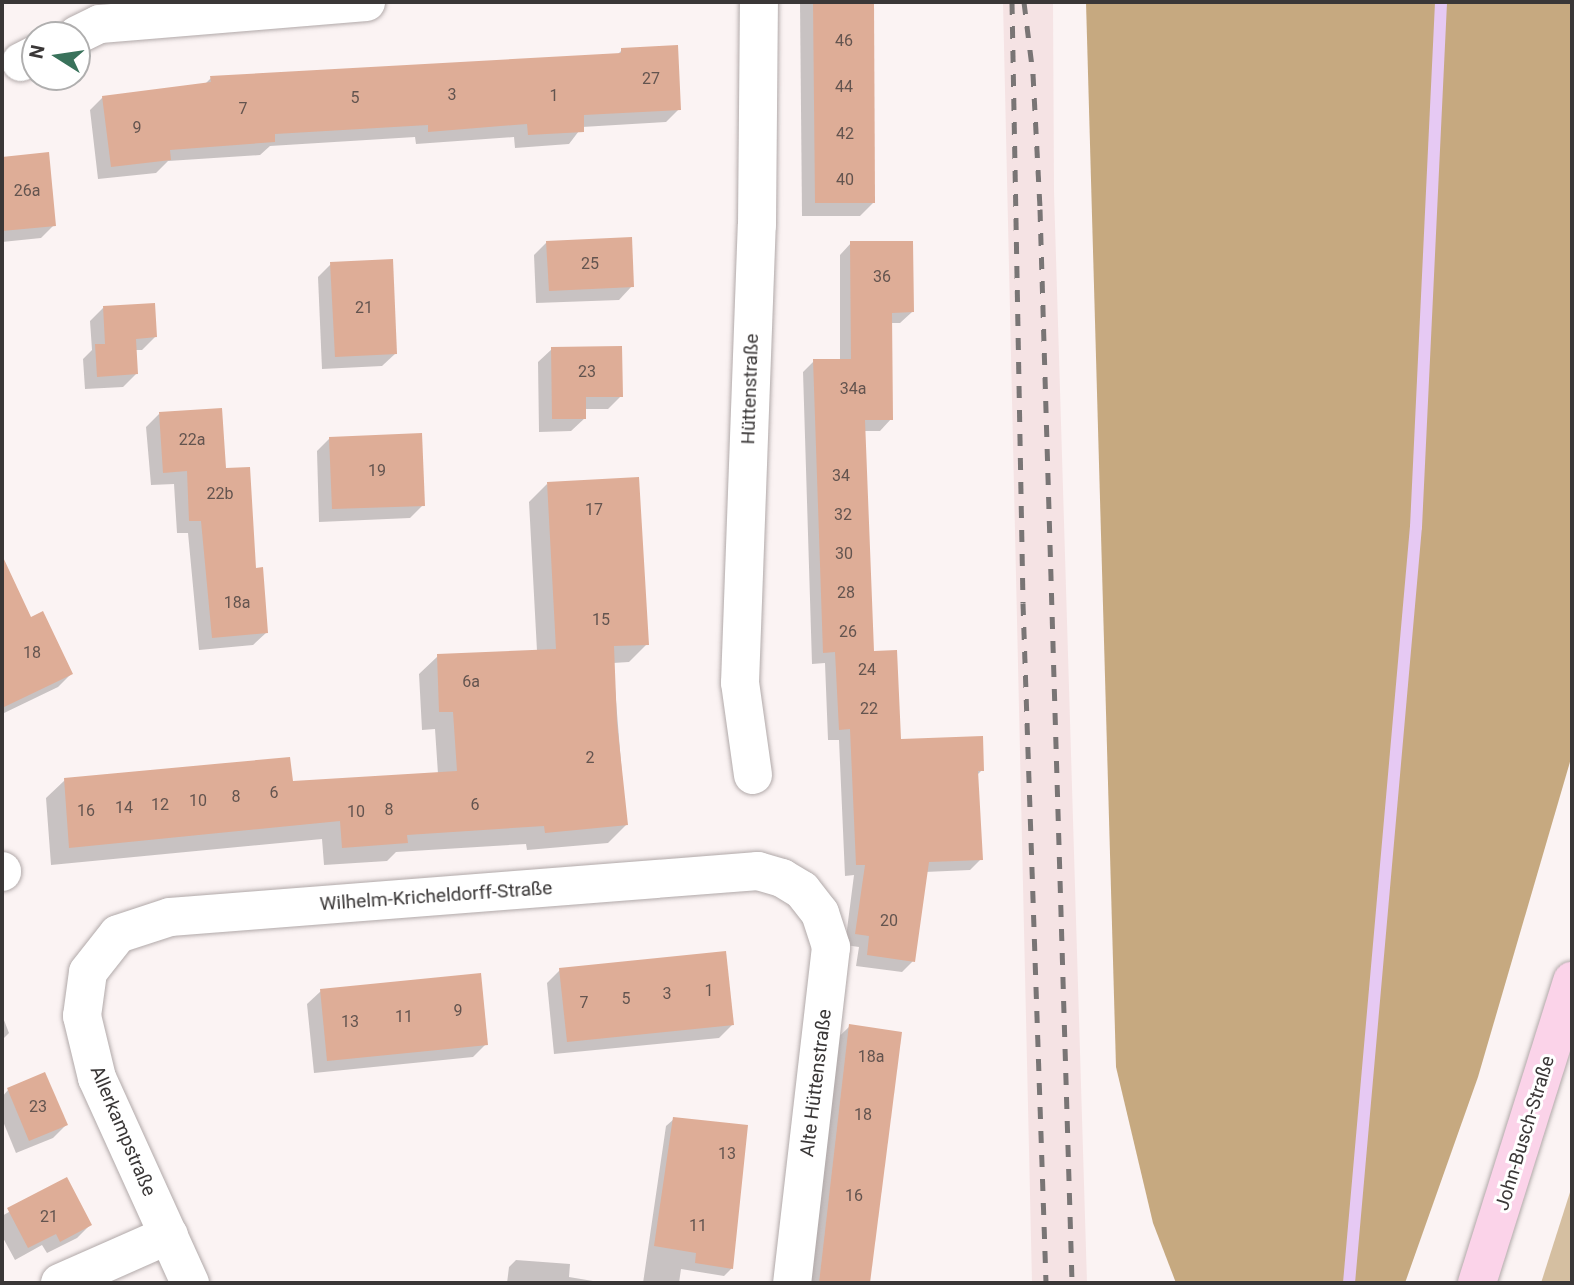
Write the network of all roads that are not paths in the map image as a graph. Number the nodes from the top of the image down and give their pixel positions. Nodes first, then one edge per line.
1 (366, 2) edge
2 (759, 2) edge
3 (91, 29) edge
4 (753, 775) dead end
5 (802, 890) joint
6 (88, 972) joint
7 (1572, 981) edge
8 (169, 1235) junction
9 (60, 1283) edge
10 (190, 1283) edge
11 (792, 1283) edge
12 (1477, 1283) edge

1 - 3 street
2 - 4 street, Hüttenstraße
5 - 6 street, Wilhelm-Kricheldorff-Straße
5 - 11 street, Alte Hüttenstraße
6 - 8 street, Allerkampstraße
7 - 12 main road, John-Busch-Straße
8 - 9 street
8 - 10 street, Allerkampstraße

